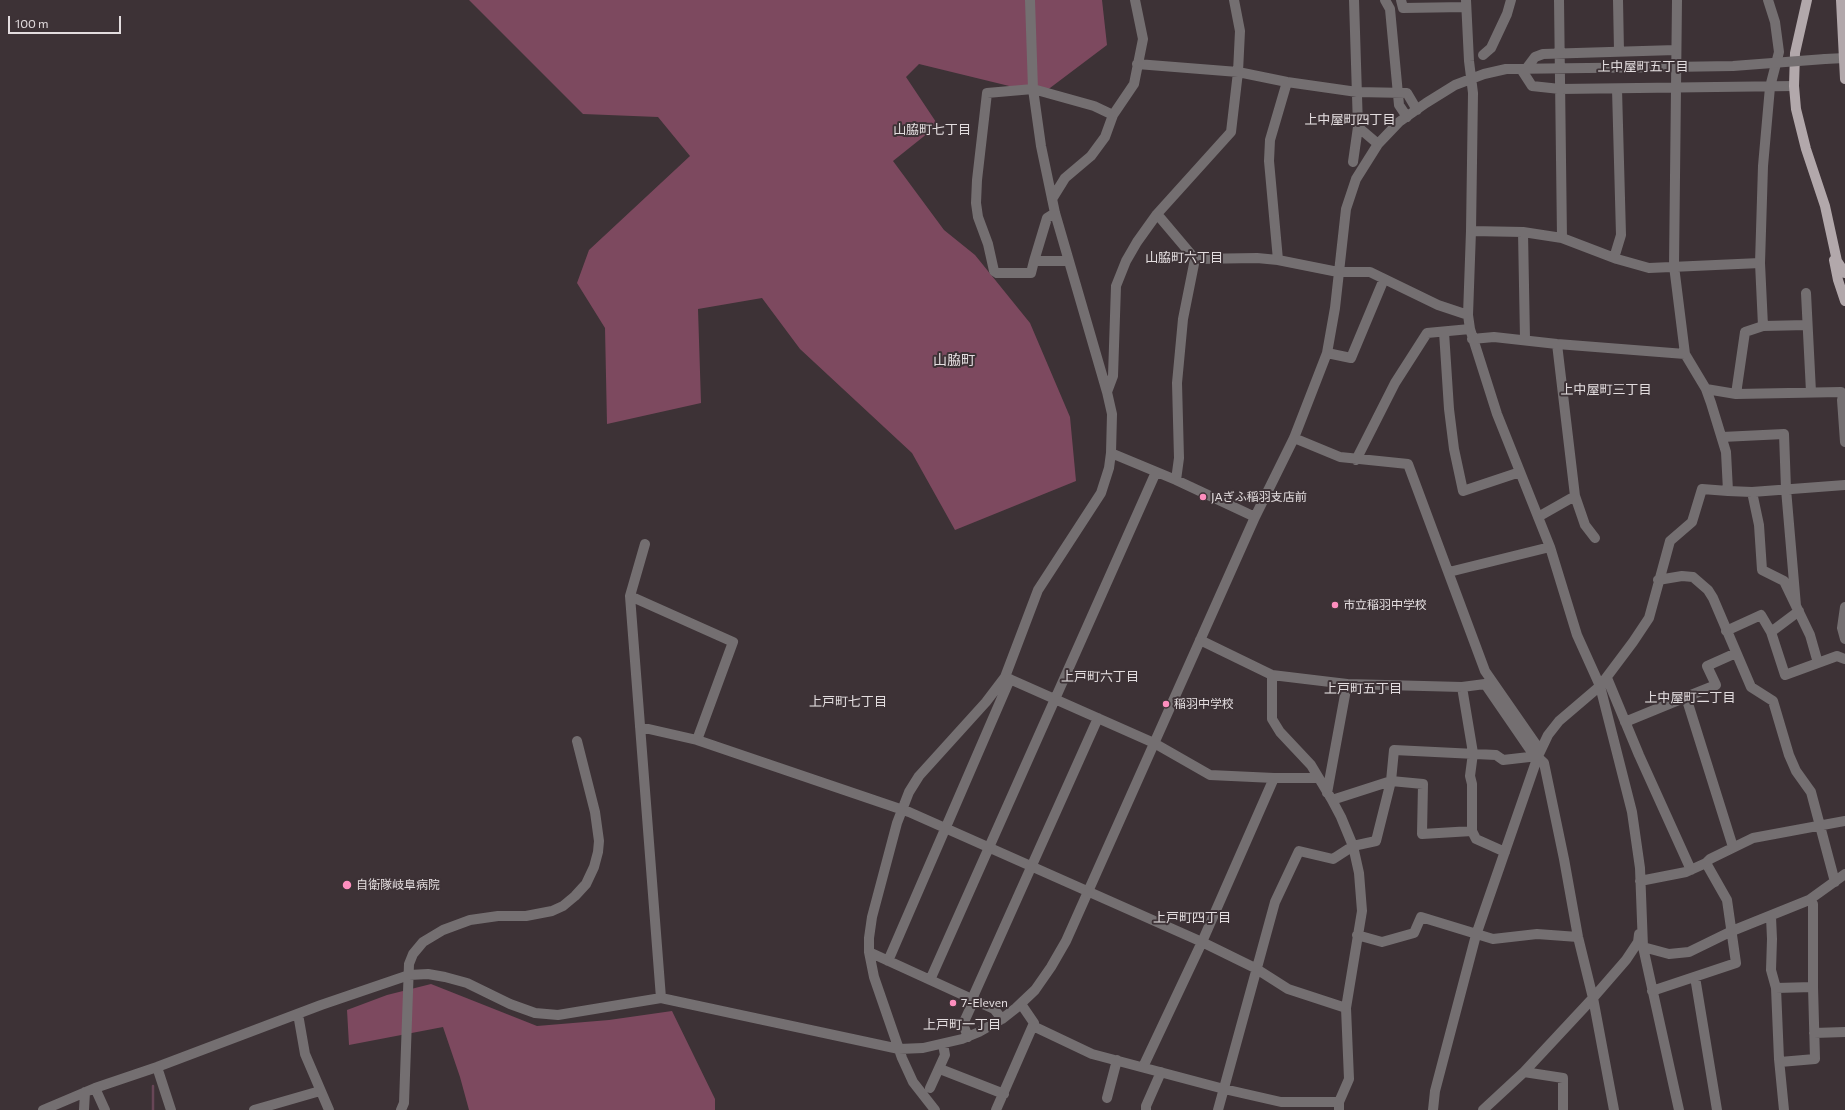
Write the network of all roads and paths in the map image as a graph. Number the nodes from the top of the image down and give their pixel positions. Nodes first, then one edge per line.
1 (1030, 0) edge
2 (1135, 0) edge
3 (1234, 0) edge
4 (1354, 0) edge
5 (1385, 0) edge
6 (1401, 0) edge
7 (1511, 0) edge
8 (1559, 0) edge
9 (1618, 0) edge
10 (1677, 0) edge
11 (1768, 0) edge
12 (1807, 0) edge
13 (1841, 0) edge
14 (1466, 3) edge
15 (1434, 4) edge
16 (1676, 50) junction
17 (1619, 51) junction
18 (1559, 53) junction
19 (1483, 55) dead end
20 (1845, 58) edge
21 (1137, 64) junction
22 (1559, 68) junction
23 (1524, 69) junction
24 (1238, 72) junction
25 (1470, 78) junction
26 (1845, 79) edge
27 (1287, 82) junction
28 (1794, 86) junction
29 (1770, 87) junction
30 (1033, 89) junction
31 (1560, 89) junction
32 (1617, 89) junction
33 (1677, 89) junction
34 (1357, 92) junction
35 (1398, 93) junction
36 (1417, 110) junction
37 (1113, 115) junction
38 (1407, 117) junction
39 (1358, 127) junction
40 (1378, 144) junction
41 (1353, 162) dead end
42 (1052, 199) junction
43 (1055, 213) junction
44 (1157, 214) junction
45 (1471, 231) junction
46 (1523, 232) junction
47 (1562, 238) junction
48 (1833, 240) junction
49 (1614, 258) junction
50 (1195, 259) junction
51 (1278, 260) junction
52 (1034, 261) junction
53 (1069, 261) junction
54 (1760, 263) junction
55 (1674, 266) junction
56 (1338, 272) junction
57 (1845, 273) edge
58 (1384, 279) junction
59 (1806, 293) dead end
60 (1845, 301) edge
61 (1468, 315) junction
62 (1807, 325) junction
63 (1763, 326) junction
64 (1444, 332) junction
65 (1471, 334) junction
66 (1525, 339) junction
67 (1557, 344) junction
68 (1326, 353) junction
69 (1685, 354) junction
70 (1706, 389) junction
71 (1107, 392) junction
72 (1811, 392) junction
73 (1841, 392) junction
74 (1736, 394) junction
75 (1845, 406) edge
76 (1722, 437) junction
77 (1294, 438) junction
78 (1845, 442) edge
79 (1111, 453) junction
80 (1356, 460) junction
81 (1156, 472) junction
82 (1520, 472) junction
83 (1176, 480) junction
84 (1845, 485) edge
85 (1786, 489) junction
86 (1728, 491) junction
87 (1752, 492) junction
88 (1575, 496) junction
89 (1255, 517) junction
90 (1538, 517) junction
91 (1595, 538) dead end
92 (645, 544) dead end
93 (1550, 547) junction
94 (1449, 572) junction
95 (1658, 580) junction
96 (630, 596) junction
97 (1845, 607) edge
98 (1797, 609) junction
99 (1726, 631) junction
100 (1771, 632) junction
101 (1845, 639) edge
102 (1200, 640) junction
103 (1736, 653) junction
104 (1845, 659) edge
105 (1818, 663) junction
106 (1272, 676) junction
107 (1008, 678) junction
108 (1603, 682) junction
109 (1347, 684) junction
110 (1462, 687) junction
111 (1686, 697) junction
112 (1055, 699) junction
113 (1098, 718) junction
114 (1625, 722) junction
115 (640, 727) junction
116 (577, 740) dead end
117 (697, 740) junction
118 (1154, 743) junction
119 (1473, 753) junction
120 (1538, 756) junction
121 (1274, 778) junction
122 (1318, 778) junction
123 (1391, 781) junction
124 (1329, 796) junction
125 (902, 809) junction
126 (1845, 821) edge
127 (1821, 825) junction
128 (946, 828) junction
129 (1472, 831) junction
130 (1353, 846) junction
131 (988, 847) junction
132 (1734, 847) junction
133 (1505, 852) junction
134 (1706, 863) junction
135 (1032, 866) junction
136 (1691, 870) junction
137 (1845, 874) edge
138 (1640, 881) junction
139 (1835, 882) junction
140 (1088, 891) junction
141 (1810, 900) junction
142 (1771, 917) junction
143 (1640, 918) junction
144 (1732, 931) junction
145 (1357, 935) junction
146 (1476, 935) junction
147 (1578, 937) junction
148 (1202, 942) junction
149 (1642, 947) junction
150 (869, 952) junction
151 (888, 961) junction
152 (1255, 968) junction
153 (409, 975) junction
154 (1695, 977) junction
155 (930, 980) junction
156 (1813, 987) junction
157 (1776, 988) junction
158 (1652, 991) junction
159 (661, 998) junction
160 (1593, 998) junction
161 (973, 1000) junction
162 (1020, 1004) junction
163 (1346, 1008) junction
164 (298, 1014) junction
165 (1002, 1019) junction
166 (1033, 1026) junction
167 (1845, 1032) edge
168 (1814, 1033) junction
169 (968, 1037) junction
170 (943, 1044) junction
171 (899, 1049) junction
172 (1117, 1060) junction
173 (1780, 1062) junction
174 (157, 1067) junction
175 (1143, 1067) junction
176 (940, 1069) junction
177 (1161, 1072) junction
178 (1524, 1072) junction
179 (930, 1088) dead end
180 (1224, 1089) junction
181 (90, 1090) junction
182 (320, 1091) junction
183 (1004, 1094) junction
184 (1107, 1098) dead end
185 (1282, 1106) edge
186 (1339, 1106) edge
187 (265, 1109) edge
188 (43, 1110) edge
189 (84, 1110) edge
190 (105, 1110) edge
191 (171, 1110) edge
192 (254, 1110) edge
193 (329, 1110) edge
194 (401, 1110) edge
195 (935, 1110) edge
196 (996, 1110) edge
197 (1146, 1110) edge
198 (1218, 1110) edge
199 (1432, 1110) edge
200 (1483, 1110) edge
201 (1563, 1110) edge
202 (1614, 1110) edge
203 (1679, 1110) edge
204 (1717, 1110) edge
205 (1784, 1110) edge

1 - 30 street
2 - 21 street
3 - 24 street
4 - 34 street
5 - 35 street
6 - 15 street
7 - 19 street
8 - 18 street
9 - 17 street
10 - 16 street
11 - 29 street
12 - 28 main road
13 - 20 main road
14 - 15 street
14 - 25 street
16 - 17 street
16 - 33 street
17 - 18 street
18 - 22 street
18 - 23 street
20 - 22 street, bridge
20 - 26 main road
21 - 24 street
21 - 37 street
22 - 23 street
22 - 31 street
23 - 25 street
23 - 31 street
24 - 27 street
24 - 44 street
25 - 36 street
25 - 45 street
27 - 34 street
27 - 51 street
28 - 29 street
28 - 48 main road
29 - 33 street
29 - 54 street
30 - 37 street
30 - 42 street
30 - 52 street
31 - 32 street
31 - 47 street
32 - 33 street
32 - 49 street
33 - 55 street
34 - 35 street
34 - 39 street
35 - 36 street
35 - 38 street
36 - 38 street
37 - 42 street
38 - 40 street
39 - 40 street
39 - 41 street
40 - 56 street
42 - 43 street
43 - 52 street
43 - 53 street
44 - 50 street
44 - 71 street
45 - 46 street
45 - 61 street
46 - 47 street
46 - 66 street
47 - 49 street
48 - 57 main road
48 - 60 main road
49 - 55 street
50 - 51 street
50 - 83 street
51 - 56 street
52 - 53 street
53 - 71 street
54 - 55 street
54 - 63 street
55 - 69 street
56 - 58 street
56 - 68 street
58 - 61 street
58 - 68 street
59 - 62 street
61 - 65 street
62 - 63 street
62 - 72 street
63 - 74 street
64 - 65 street
64 - 80 street
64 - 82 street
65 - 66 street
65 - 82 street
66 - 67 street
67 - 69 street
67 - 88 street
68 - 77 street
69 - 70 street
70 - 74 street
70 - 76 street
71 - 79 street
72 - 73 street
72 - 74 street
73 - 75 street
73 - 78 street
76 - 85 street
76 - 86 street
77 - 80 street
77 - 89 street
79 - 81 street
79 - 107 street
80 - 94 street
81 - 83 street
81 - 112 street
82 - 90 street
83 - 89 street
84 - 85 street
85 - 87 street
85 - 98 street
86 - 87 street
86 - 95 street
87 - 98 street
88 - 90 street
88 - 91 street
89 - 102 street
90 - 93 street
92 - 96 street
93 - 94 street
93 - 108 street
94 - 120 street
95 - 99 street
95 - 108 street
96 - 115 street
96 - 117 street
97 - 101 street
98 - 100 street
98 - 105 street
99 - 100 street
99 - 103 street
100 - 105 street
102 - 106 street
102 - 118 street
103 - 111 street
103 - 127 street
104 - 105 street
106 - 109 street
106 - 122 street
107 - 112 street
107 - 125 street
107 - 128 street
108 - 114 street
108 - 120 street
108 - 138 street
109 - 110 street
109 - 124 street
110 - 119 street
110 - 120 street
111 - 114 street
111 - 132 street
112 - 113 street
112 - 131 street
113 - 118 street
113 - 135 street
114 - 136 street
115 - 117 street
115 - 159 street
116 - 153 street
117 - 125 street
118 - 121 street
118 - 140 street
119 - 120 street
119 - 123 street
119 - 129 street
120 - 133 street
120 - 147 street
121 - 122 street
121 - 148 street
122 - 124 street
123 - 124 street
123 - 129 street
123 - 130 street
124 - 130 street
125 - 128 street
125 - 150 street
126 - 127 street
127 - 132 street
127 - 139 street
128 - 131 street
128 - 151 street
129 - 133 street
130 - 145 street
130 - 152 street
131 - 135 street
131 - 155 street
132 - 134 street
133 - 146 street
134 - 136 street
134 - 144 street
135 - 140 street
135 - 161 street
136 - 138 street
137 - 139 street
138 - 143 street
139 - 141 street
140 - 148 street
140 - 162 street
141 - 142 street
141 - 156 street
142 - 144 street
142 - 157 street
143 - 149 street
143 - 160 street
144 - 149 street
144 - 154 street
145 - 146 street
145 - 163 street
146 - 147 street
146 - 199 street
147 - 160 street
148 - 152 street
148 - 175 street
149 - 158 street
150 - 151 street
150 - 171 street
151 - 155 street
152 - 163 street
152 - 180 street
153 - 159 street
153 - 164 street
153 - 194 street
154 - 158 street
154 - 204 street
155 - 161 street
156 - 157 street
156 - 168 street
157 - 173 street
158 - 203 street
159 - 171 street
160 - 178 street
160 - 202 street
161 - 165 street
161 - 169 street
162 - 165 street
162 - 166 street
163 - 186 street
164 - 174 street
164 - 182 street
165 - 169 street
166 - 172 street
166 - 183 street
167 - 168 street
168 - 173 street
169 - 170 street
170 - 171 street
170 - 176 street
171 - 195 street
172 - 175 street
172 - 184 street
173 - 205 street
174 - 181 street
174 - 191 street
175 - 177 street
176 - 179 street
176 - 183 street
177 - 180 street
177 - 197 street
178 - 200 street
178 - 201 street
180 - 185 street
180 - 198 street
181 - 188 street
181 - 189 street
181 - 190 street
182 - 187 street
182 - 193 street
183 - 196 street
185 - 186 street
187 - 192 street

